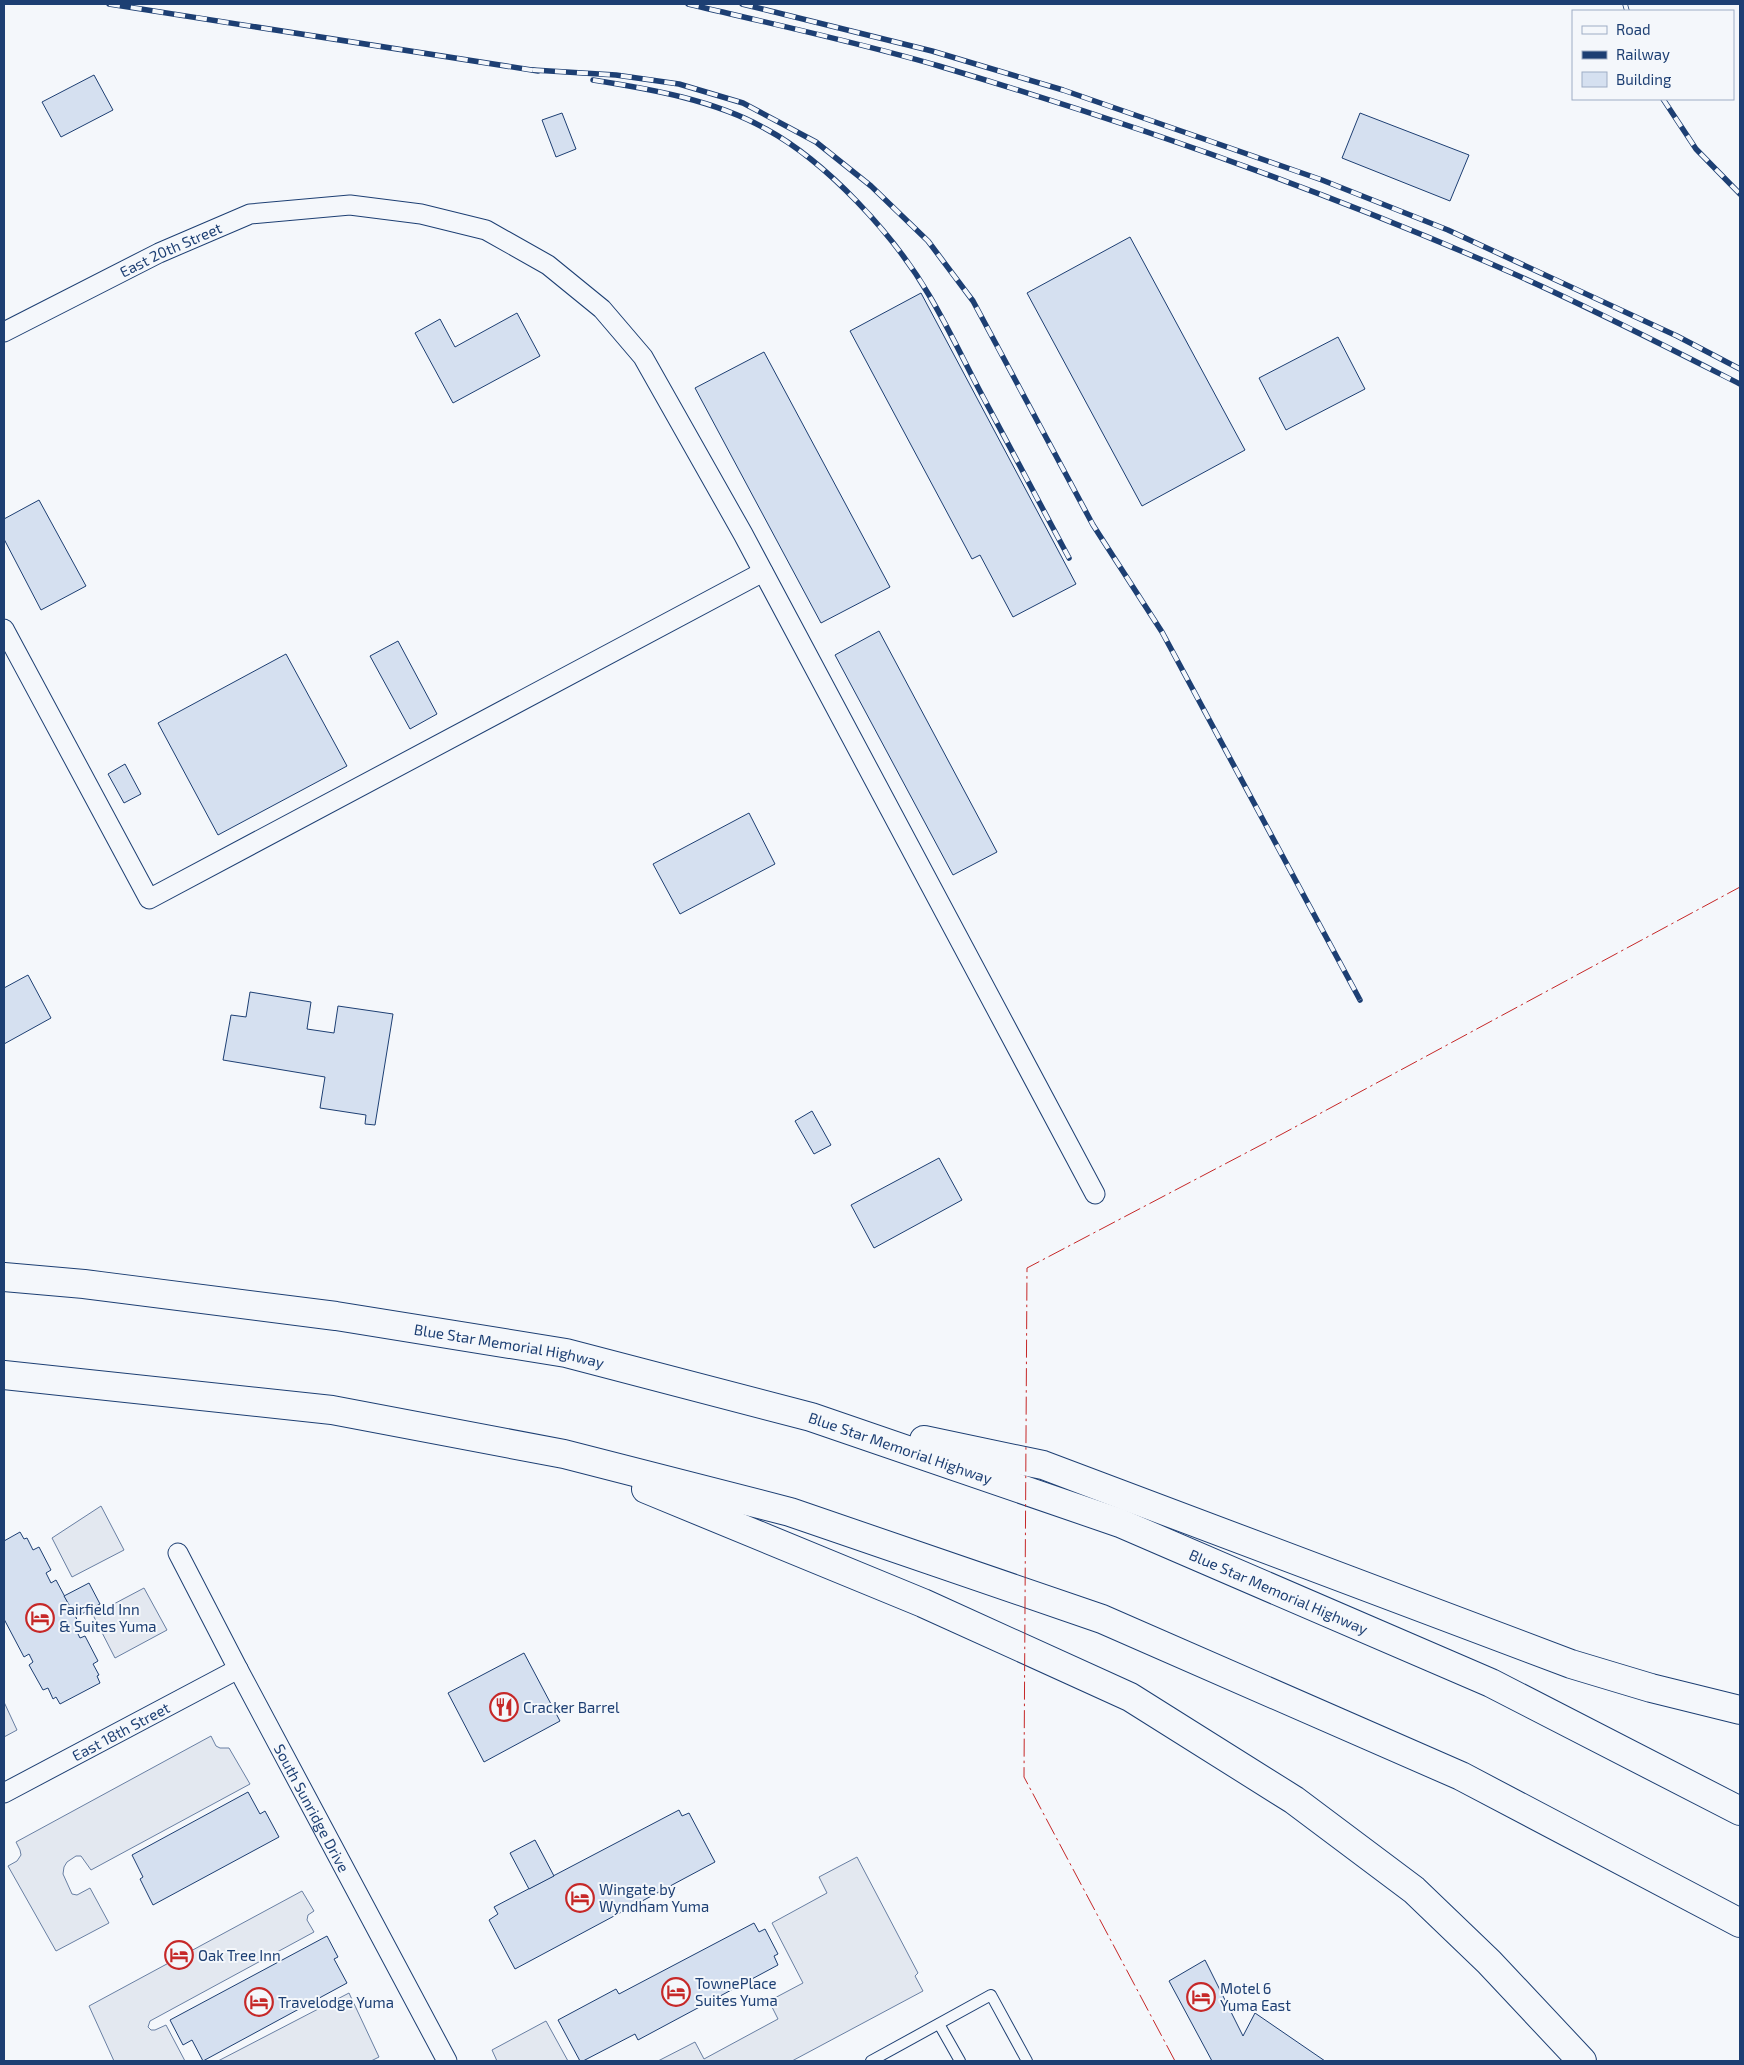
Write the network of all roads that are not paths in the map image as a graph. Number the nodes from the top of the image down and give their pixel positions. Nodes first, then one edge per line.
1 (4, 332) edge
2 (762, 572) junction
3 (4, 629) edge
4 (1095, 1194) dead end
5 (4, 1277) edge
6 (4, 1375) edge
7 (811, 1417) junction
8 (564, 1454) junction
9 (178, 1553) dead end
10 (238, 1669) junction
11 (1740, 1710) edge
12 (4, 1794) edge
13 (1740, 1811) edge
14 (1740, 1923) edge
15 (939, 2024) junction
16 (447, 2061) edge
17 (871, 2061) edge
18 (960, 2061) edge
19 (1027, 2061) edge
20 (1582, 2061) edge

1 - 2 street, East 20th Street
2 - 3 street
2 - 4 street, East 20th Street
5 - 7 highway, Blue Star Memorial Highway
6 - 8 highway
7 - 11 highway
7 - 13 highway, Blue Star Memorial Highway
8 - 14 highway
8 - 20 highway
9 - 10 street, South Sunridge Drive
10 - 12 street, East 18th Street
10 - 16 street, South Sunridge Drive
15 - 17 lane
15 - 18 lane
15 - 19 lane

